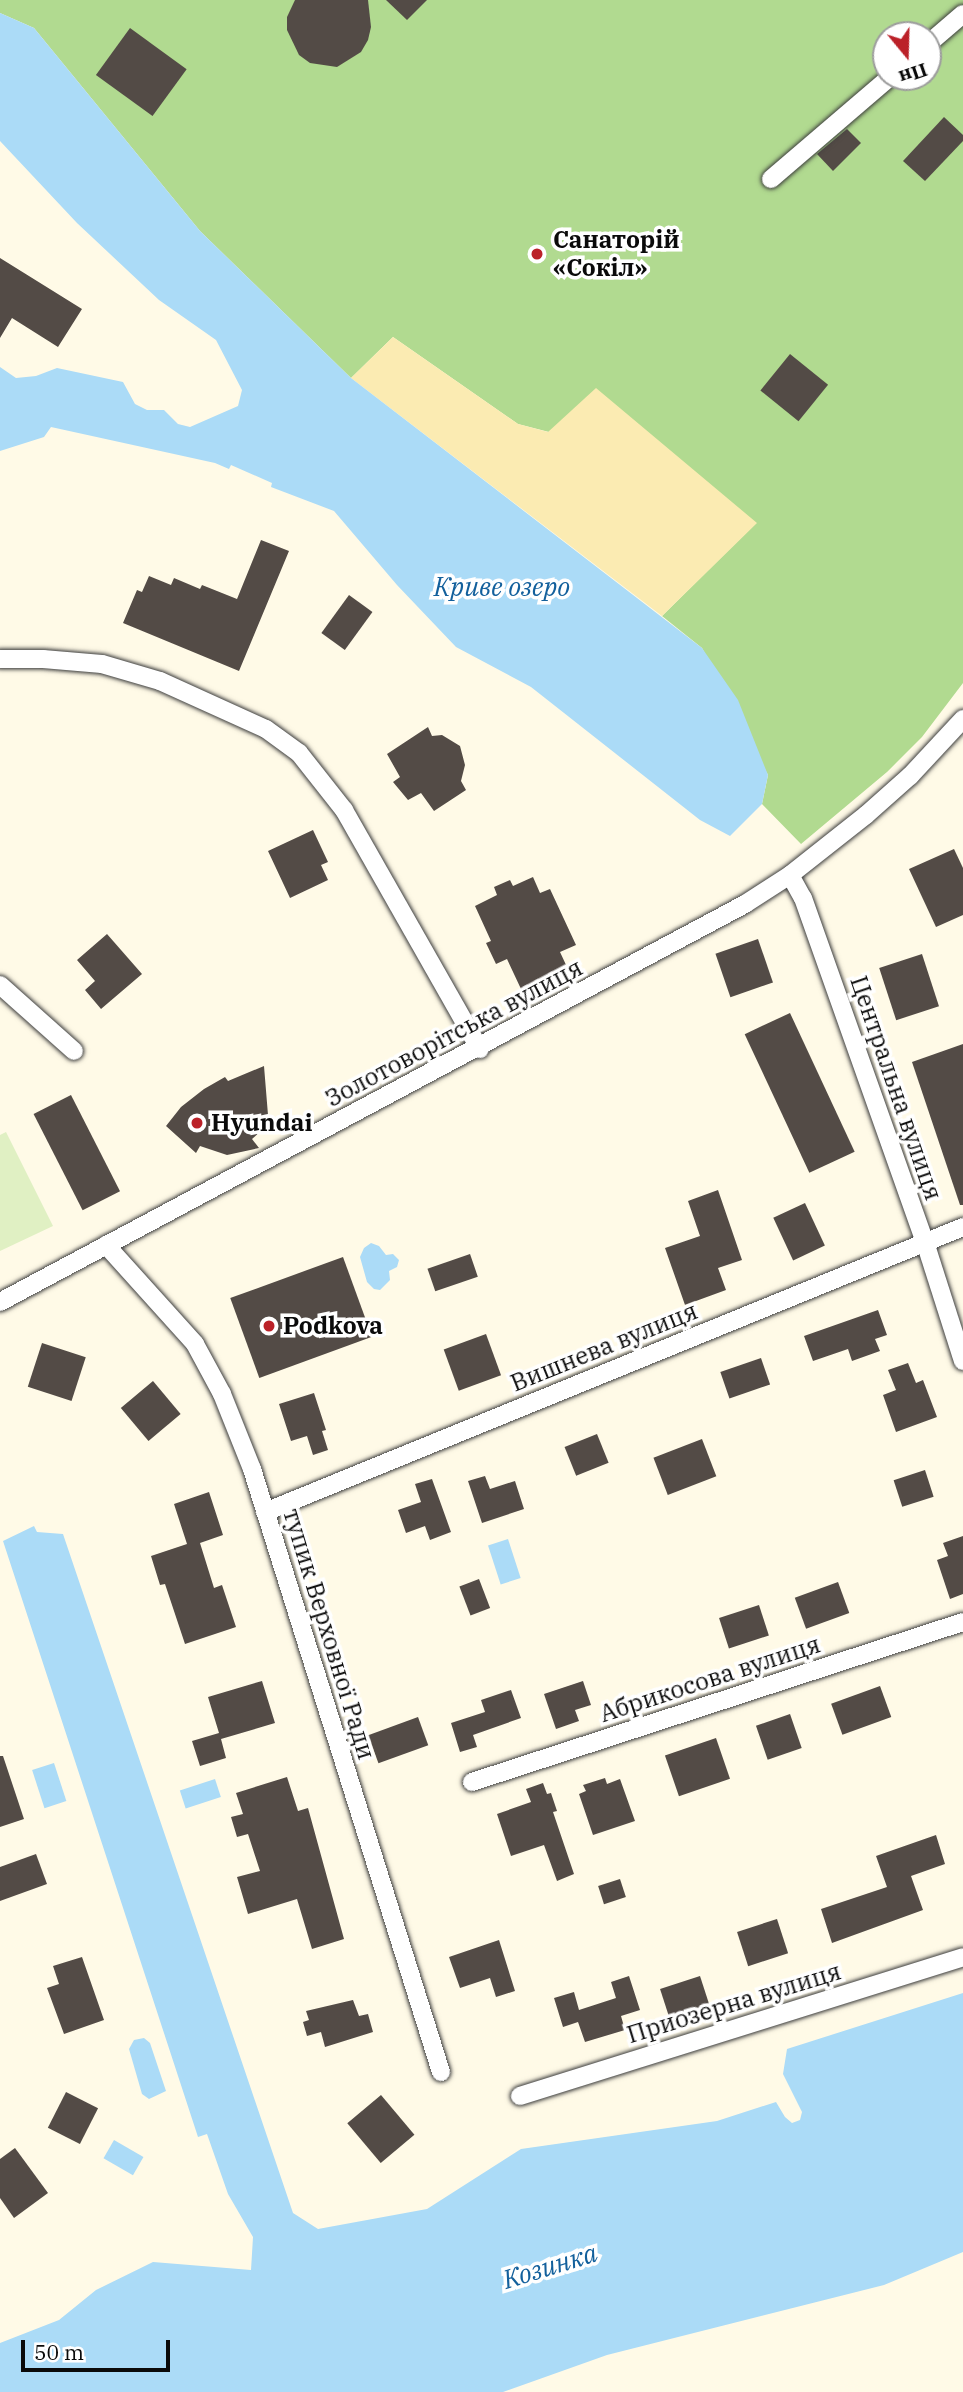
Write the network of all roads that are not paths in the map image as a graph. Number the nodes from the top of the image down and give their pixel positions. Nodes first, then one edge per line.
1 (963, 14) edge
2 (942, 32) edge
3 (874, 91) edge
4 (771, 179) dead end
5 (0, 659) edge
6 (963, 719) edge
7 (790, 875) junction
8 (0, 985) edge
9 (480, 1049) junction
10 (75, 1051) dead end
11 (963, 1227) edge
12 (925, 1242) junction
13 (106, 1245) junction
14 (0, 1302) edge
15 (963, 1361) edge
16 (265, 1513) junction
17 (963, 1622) edge
18 (472, 1782) dead end
19 (963, 1957) edge
20 (441, 2072) dead end
21 (520, 2096) dead end

1 - 2 street
3 - 4 street
5 - 9 street
6 - 7 street, Золотоворітська вулиця
7 - 9 street, Золотоворітська вулиця
7 - 12 street, Центральна вулиця
8 - 10 street
9 - 13 street, Золотоворітська вулиця
11 - 12 street, Вишнева вулиця
12 - 15 street, Центральна вулиця
12 - 16 street, Вишнева вулиця
13 - 14 street, Золотоворітська вулиця
13 - 16 street, тупик Верховної Ради
16 - 20 street, тупик Верховної Ради
17 - 18 street, Абрикосова вулиця
19 - 21 street, Приозерна вулиця

